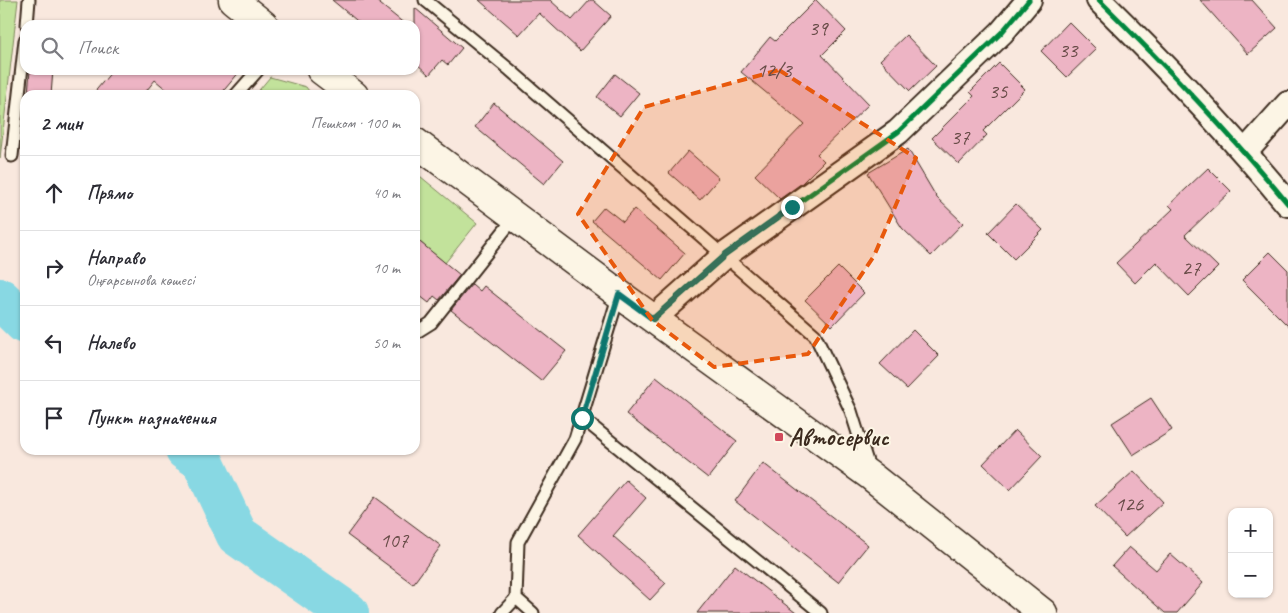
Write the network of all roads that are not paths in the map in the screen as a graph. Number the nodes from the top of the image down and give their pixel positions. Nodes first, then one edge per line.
1 (29, 0) edge
2 (233, 0) edge
3 (425, 0) edge
4 (1029, 0) edge
5 (1099, 0) edge
6 (27, 20) edge
7 (258, 20) edge
8 (21, 75) edge
9 (254, 75) edge
10 (328, 75) edge
11 (240, 90) edge
12 (347, 90) edge
13 (1288, 104) edge
14 (420, 146) edge
15 (1245, 152) junction
16 (12, 156) dead end
17 (1288, 204) edge
18 (515, 217) junction
19 (725, 255) junction
20 (619, 294) junction
21 (653, 319) junction
22 (420, 330) edge
23 (582, 418) junction
24 (872, 478) junction
25 (516, 598) junction
26 (502, 613) edge
27 (532, 613) edge
28 (821, 613) edge
29 (1042, 613) edge

1 - 6 lane
2 - 7 main road
3 - 19 lane
4 - 19 street
5 - 15 street
8 - 16 lane
9 - 11 lane
10 - 12 main road
13 - 15 street
14 - 18 main road
15 - 17 street
18 - 20 main road
18 - 22 lane
19 - 21 street
19 - 24 lane
20 - 21 main road
20 - 23 lane
21 - 24 main road
23 - 25 lane
23 - 28 lane
24 - 29 main road
25 - 26 lane
25 - 27 lane

